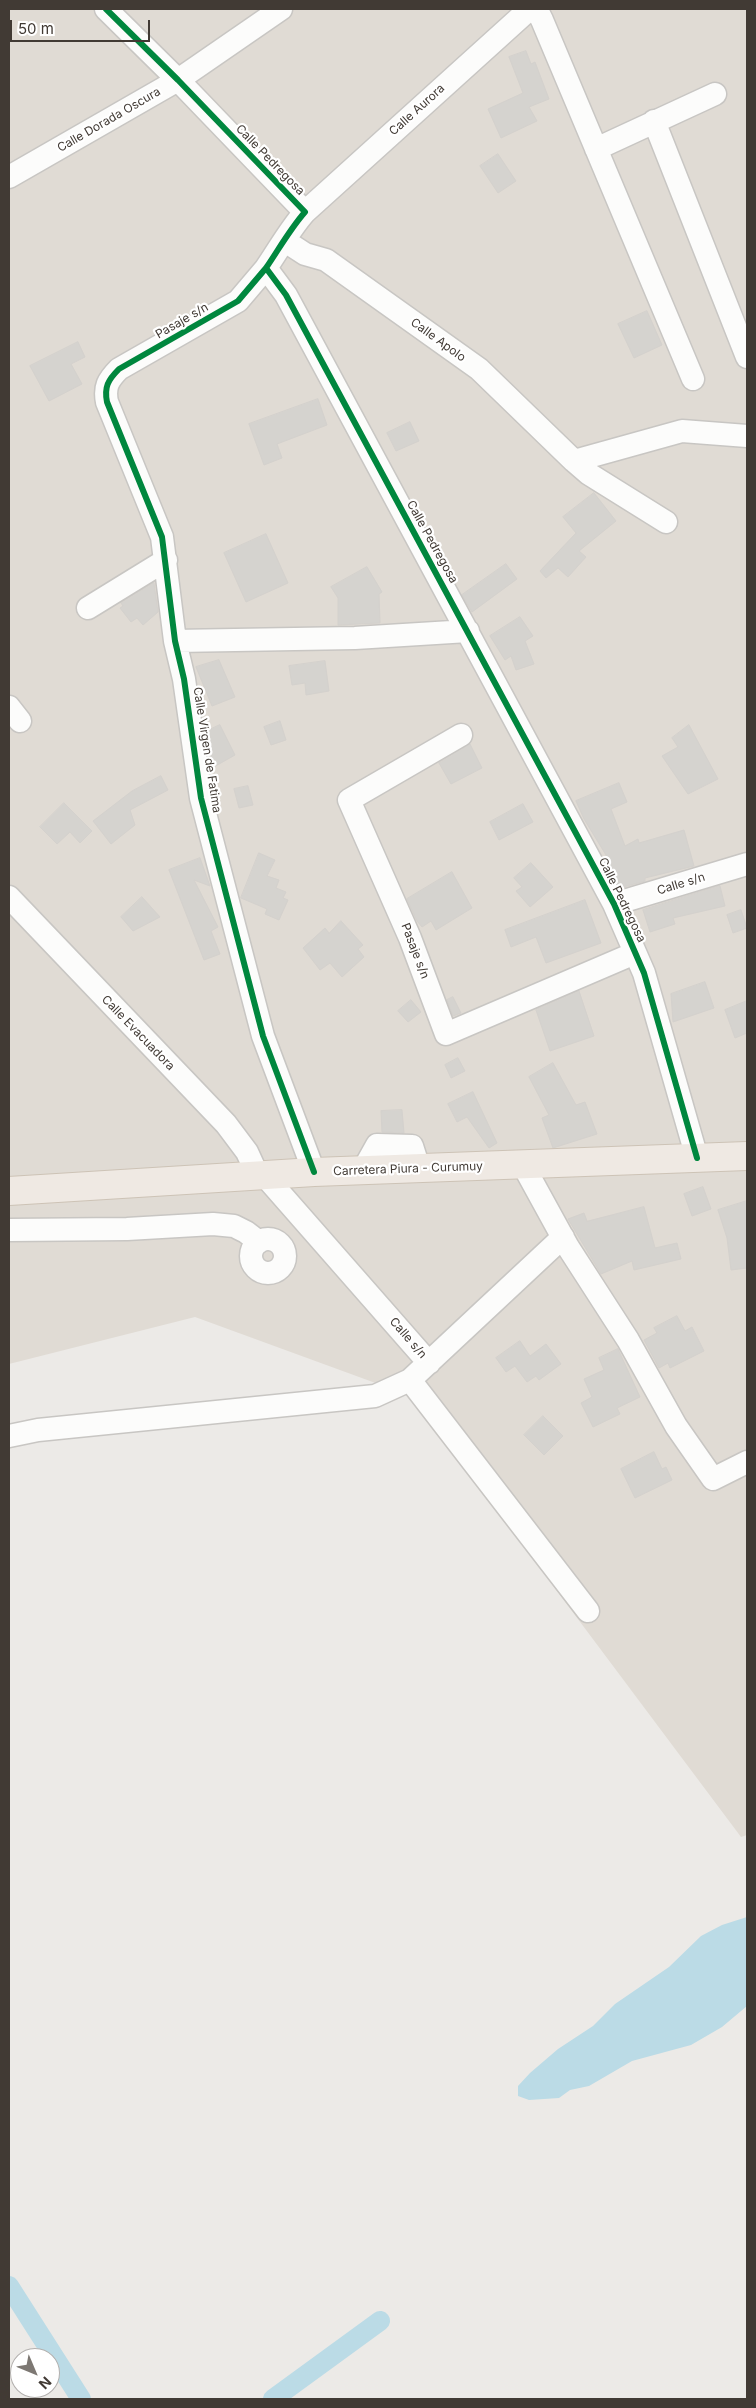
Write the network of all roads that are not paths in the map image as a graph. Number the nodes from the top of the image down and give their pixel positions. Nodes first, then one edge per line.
1 (106, 9) edge
2 (281, 9) edge
3 (178, 80) junction
4 (714, 94) dead end
5 (654, 121) junction
6 (596, 150) junction
7 (9, 177) edge
8 (305, 212) junction
9 (285, 241) junction
10 (266, 268) junction
11 (747, 357) edge
12 (693, 379) dead end
13 (104, 388) joint
14 (747, 436) edge
15 (574, 461) junction
16 (666, 522) dead end
17 (166, 560) junction
18 (88, 608) dead end
19 (468, 631) junction
20 (175, 641) junction
21 (461, 735) dead end
22 (747, 864) edge
23 (9, 898) edge
24 (614, 904) junction
25 (635, 953) junction
26 (747, 1156) edge
27 (697, 1158) junction
28 (523, 1165) junction
29 (314, 1172) junction
30 (262, 1176) junction
31 (9, 1191) edge
32 (9, 1230) edge
33 (563, 1237) junction
34 (258, 1242) dead end
35 (430, 1363) junction
36 (410, 1380) junction
37 (9, 1436) edge
38 (747, 1462) edge
39 (588, 1611) dead end

1 - 3 street, Calle Pedregosa
2 - 3 street, Calle Dorada Oscura
3 - 7 street, Calle Dorada Oscura
3 - 8 street, Calle Pedregosa
4 - 5 street
5 - 6 street
5 - 11 street
6 - 8 street, Calle Aurora
6 - 12 street
8 - 9 street, Calle Pedregosa
9 - 10 street, Calle Pedregosa
9 - 15 street, Calle Apolo
10 - 13 street, Pasaje s/n
10 - 19 street, Calle Pedregosa
13 - 17 street, Calle Virgen de Fatima
14 - 15 street
15 - 16 street, Calle Apolo
17 - 18 street
17 - 20 street, Calle Virgen de Fatima
19 - 20 street
19 - 24 street, Calle Pedregosa
20 - 29 street, Calle Virgen de Fatima
21 - 25 street, Pasaje s/n
22 - 24 street, Calle s/n
23 - 30 street, Calle Evacuadora
24 - 25 street, Calle Pedregosa
25 - 27 street, Calle Pedregosa
26 - 27 main road, Carretera Piura - Curumuy
27 - 28 main road, Carretera Piura - Curumuy
28 - 29 main road, Carretera Piura - Curumuy
28 - 33 street
29 - 30 main road, Carretera Piura - Curumuy
30 - 31 main road, Carretera Piura - Curumuy
30 - 35 street, Calle s/n
32 - 34 street
33 - 35 street, Calle s/n
33 - 38 street
35 - 36 street
36 - 37 street
36 - 39 street

